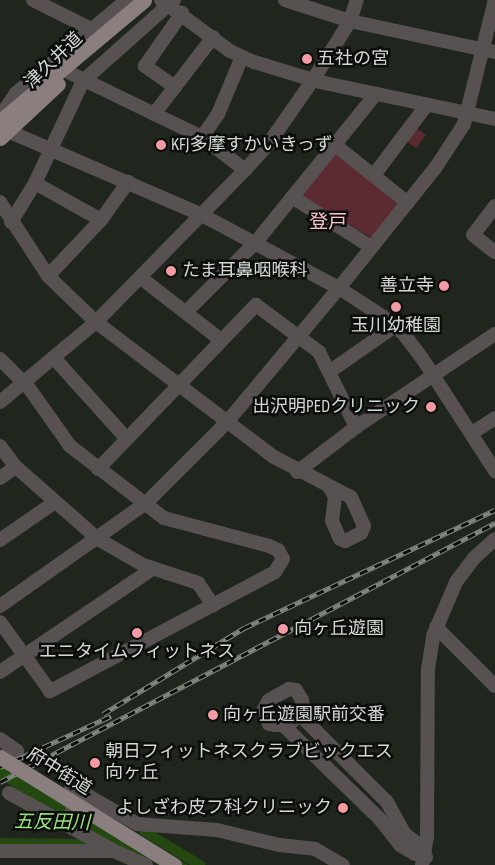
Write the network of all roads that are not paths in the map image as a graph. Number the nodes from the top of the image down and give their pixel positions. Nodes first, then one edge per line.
1 (115, 0) edge
2 (285, 0) edge
3 (358, 0) edge
4 (494, 0) edge
5 (168, 1) edge
6 (41, 2) edge
7 (136, 3) edge
8 (109, 13) junction
9 (182, 13) junction
10 (350, 21) junction
11 (91, 29) junction
12 (213, 37) junction
13 (489, 51) edge
14 (242, 57) junction
15 (76, 77) junction
16 (313, 80) junction
17 (175, 87) junction
18 (376, 94) junction
19 (426, 106) junction
20 (154, 114) junction
21 (468, 114) junction
22 (495, 119) edge
23 (4, 126) edge
24 (202, 137) junction
25 (335, 145) junction
26 (52, 149) junction
27 (245, 170) junction
28 (374, 175) junction
29 (128, 182) junction
30 (35, 183) junction
31 (292, 197) junction
32 (0, 202) edge
33 (408, 203) junction
34 (495, 206) edge
35 (202, 215) junction
36 (101, 220) junction
37 (11, 222) junction
38 (256, 242) junction
39 (371, 247) junction
40 (495, 252) edge
41 (48, 276) junction
42 (141, 278) junction
43 (339, 288) junction
44 (186, 312) junction
45 (96, 322) junction
46 (395, 326) junction
47 (495, 334) edge
48 (298, 337) junction
49 (221, 340) junction
50 (54, 358) junction
51 (0, 359) edge
52 (329, 372) junction
53 (434, 375) junction
54 (24, 383) junction
55 (179, 385) junction
56 (0, 402) edge
57 (495, 418) edge
58 (227, 422) junction
59 (356, 427) junction
60 (472, 434) junction
61 (127, 439) junction
62 (0, 446) edge
63 (16, 467) junction
64 (98, 469) junction
65 (298, 472) junction
66 (495, 472) edge
67 (0, 478) edge
68 (328, 487) dead end
69 (55, 502) junction
70 (146, 504) junction
71 (98, 539) junction
72 (495, 539) edge
73 (0, 540) edge
74 (152, 569) junction
75 (213, 605) junction
76 (0, 606) edge
77 (0, 622) edge
78 (436, 627) junction
79 (24, 656) junction
80 (0, 672) edge
81 (495, 686) edge
82 (302, 711) junction
83 (284, 726) junction
84 (310, 726) junction
85 (0, 739) edge
86 (297, 739) junction
87 (0, 758) edge
88 (9, 793) dead end
89 (72, 826) junction
90 (111, 849) junction
91 (0, 851) edge
92 (425, 861) edge
93 (146, 865) edge
94 (174, 865) edge
95 (343, 865) edge

1 - 8 street
2 - 10 street
3 - 10 street
4 - 13 street
5 - 9 street
5 - 15 street
6 - 11 street
7 - 8 street
7 - 15 main road, 津久井道
7 - 23 main road, 津久井道
8 - 11 street
9 - 12 street
9 - 17 street
10 - 13 street
10 - 16 street
11 - 23 street
12 - 14 street
12 - 17 street
13 - 21 street
14 - 16 street
14 - 24 street
15 - 20 street
15 - 23 main road, 津久井道
15 - 26 street
16 - 18 street
16 - 27 street
17 - 20 street
18 - 19 street
18 - 25 street
19 - 21 street
19 - 28 street
20 - 24 street
21 - 22 street
21 - 33 street
23 - 26 street
24 - 27 street
25 - 28 street
25 - 31 street
26 - 29 street
26 - 30 street
27 - 35 street
28 - 33 street
29 - 35 street
29 - 36 street
30 - 36 street
30 - 37 street
31 - 38 street
31 - 39 street
32 - 37 street
33 - 39 street
34 - 40 street
35 - 38 street
35 - 42 street
36 - 41 street
37 - 41 street
38 - 43 street
38 - 44 street
39 - 43 street
41 - 45 street
42 - 44 street
42 - 45 street
43 - 46 street
43 - 48 street
44 - 49 street
45 - 50 street
45 - 55 street
46 - 52 street
46 - 53 street
47 - 53 street
48 - 49 street
48 - 52 street
48 - 58 street
49 - 55 street
50 - 54 street
50 - 61 street
51 - 54 street
52 - 59 street
53 - 59 street
53 - 60 street
54 - 56 street
54 - 64 street
55 - 58 street
55 - 61 street
57 - 60 street
58 - 65 street
58 - 70 street
59 - 65 street
60 - 66 street
61 - 64 street
62 - 63 street
63 - 67 street
63 - 69 street
64 - 70 street
65 - 68 street
69 - 71 street
69 - 73 street
70 - 71 street
70 - 75 street
71 - 74 street
71 - 76 street
72 - 78 street
74 - 75 street
74 - 79 street
75 - 79 street
77 - 79 street
78 - 81 street
78 - 92 street
79 - 80 street
82 - 83 street
82 - 83 street
82 - 84 street
83 - 86 street
84 - 86 street
84 - 92 street
85 - 87 street
86 - 92 street
87 - 94 main road, 府中街道, bridge
88 - 89 street
89 - 90 street
89 - 95 street
90 - 91 street
90 - 93 street

